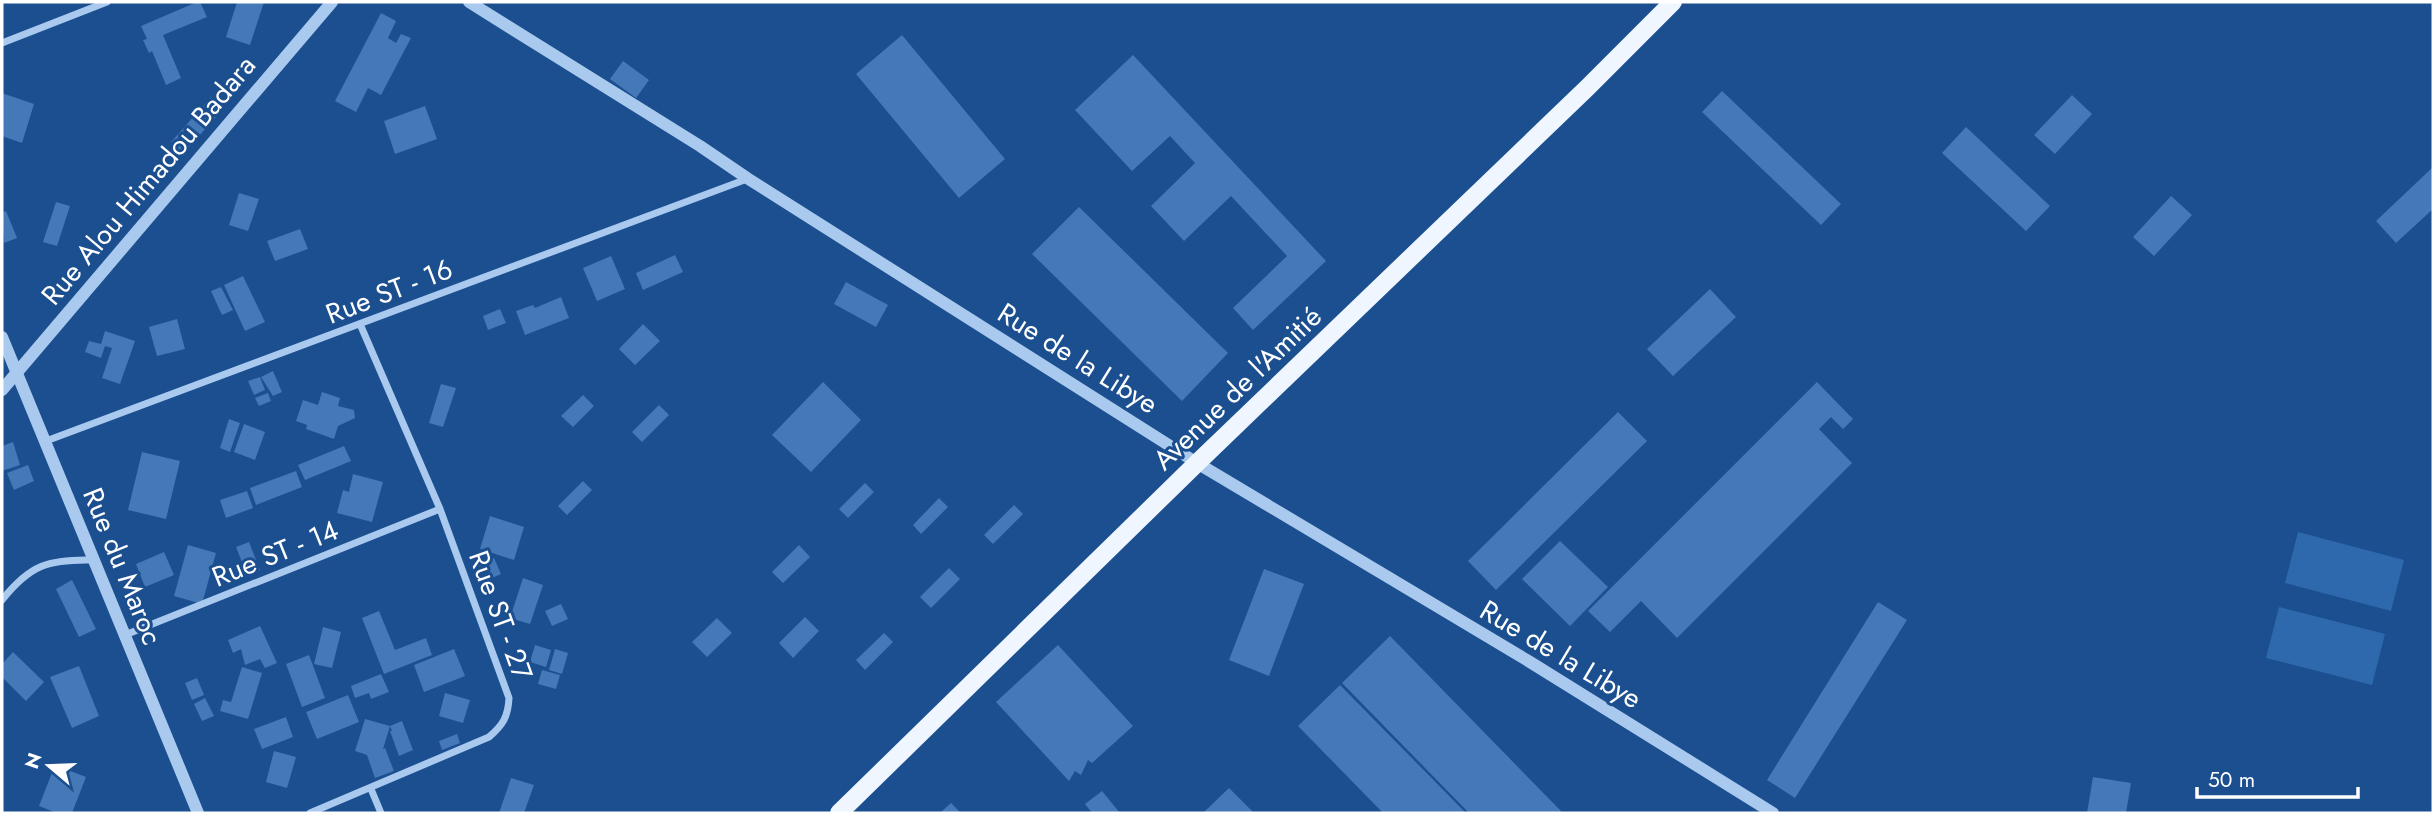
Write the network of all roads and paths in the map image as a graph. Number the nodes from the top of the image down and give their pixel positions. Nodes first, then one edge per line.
1 (107, 2) edge
2 (332, 2) edge
3 (469, 2) edge
4 (1673, 2) edge
5 (2, 43) edge
6 (747, 178) junction
7 (360, 324) junction
8 (2, 337) edge
9 (16, 374) junction
10 (2, 390) edge
11 (46, 441) junction
12 (1197, 463) junction
13 (440, 509) junction
14 (93, 560) junction
15 (2, 600) edge
16 (125, 635) junction
17 (371, 789) junction
18 (198, 813) edge
19 (310, 813) edge
20 (381, 813) edge
21 (839, 813) edge
22 (1773, 813) edge

1 - 5 street
2 - 9 street, Rue Alou Himadou Badara
3 - 6 street, Rue de la Libye
4 - 12 main road, Avenue de l'Amitié
6 - 7 street, Rue ST - 16
6 - 12 street, Rue de la Libye
7 - 11 street, Rue ST - 16
7 - 13 street, Rue ST - 27
8 - 9 street, Rue du Maroc
9 - 10 street, Rue Alou Himadou Badara
9 - 11 street, Rue du Maroc
11 - 14 street, Rue du Maroc
12 - 21 main road, Avenue de l'Amitié
12 - 22 street, Rue de la Libye
13 - 16 street, Rue ST - 14
13 - 17 street, Rue ST - 27
14 - 15 street
14 - 16 street, Rue du Maroc
16 - 18 street, Rue du Maroc
17 - 19 street, Rue ST - 27
17 - 20 street

